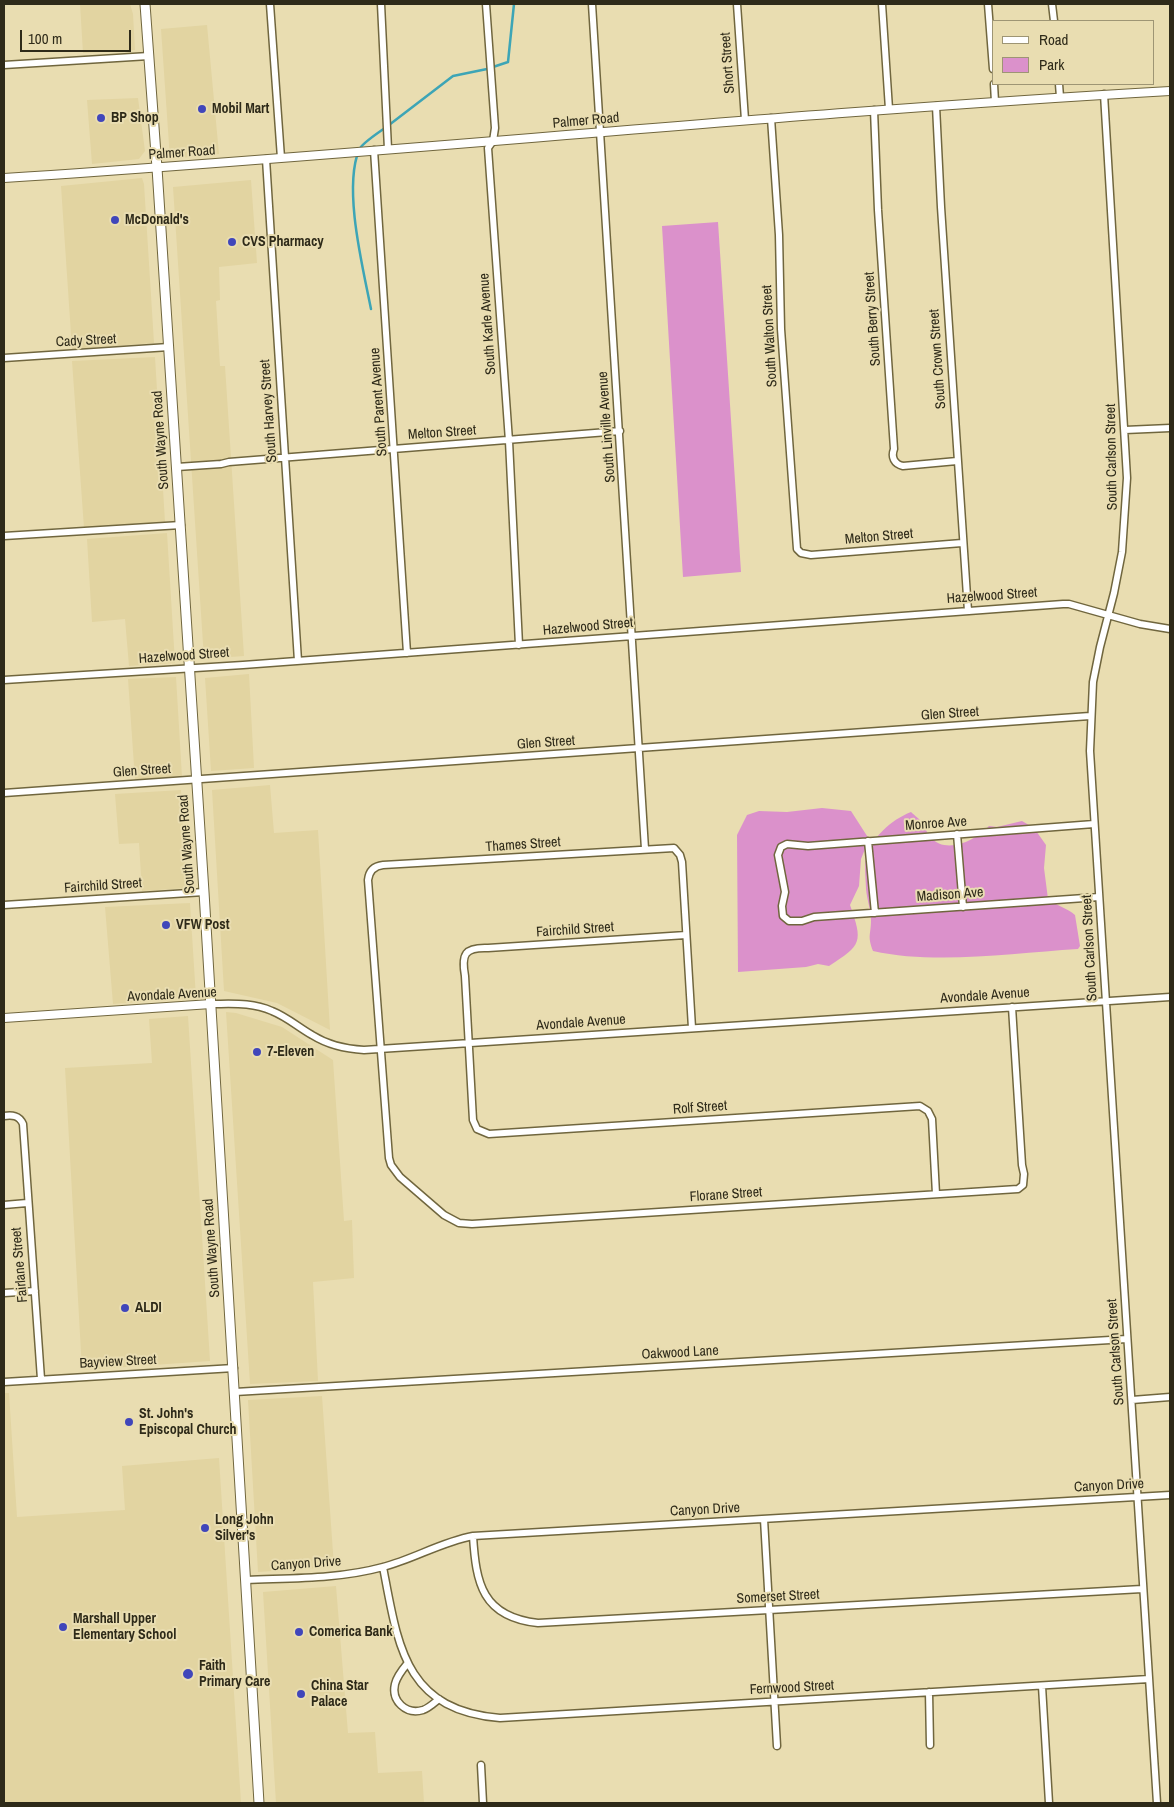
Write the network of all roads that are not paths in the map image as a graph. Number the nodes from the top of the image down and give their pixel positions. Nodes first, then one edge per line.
1 (145, 4) edge
2 (270, 4) edge
3 (381, 4) edge
4 (486, 4) edge
5 (592, 4) edge
6 (737, 4) edge
7 (882, 4) edge
8 (988, 4) edge
9 (1052, 4) edge
10 (1054, 20) edge
11 (149, 56) junction
12 (992, 56) edge
13 (4, 65) edge
14 (994, 85) edge
15 (1059, 85) edge
16 (1170, 91) edge
17 (1104, 94) junction
18 (1060, 97) junction
19 (995, 102) junction
20 (936, 106) junction
21 (889, 109) junction
22 (874, 110) junction
23 (772, 118) junction
24 (745, 120) junction
25 (600, 132) junction
26 (493, 141) junction
27 (388, 149) junction
28 (374, 150) junction
29 (281, 158) junction
30 (266, 160) junction
31 (157, 168) junction
32 (4, 178) edge
33 (169, 347) junction
34 (4, 358) edge
35 (1170, 428) edge
36 (1126, 430) junction
37 (620, 431) junction
38 (509, 440) junction
39 (394, 449) junction
40 (285, 458) junction
41 (957, 461) junction
42 (177, 467) junction
43 (181, 525) junction
44 (4, 536) edge
45 (962, 543) junction
46 (799, 552) joint
47 (968, 611) junction
48 (1108, 615) junction
49 (1170, 629) edge
50 (632, 636) junction
51 (519, 645) junction
52 (407, 653) junction
53 (298, 661) junction
54 (190, 669) junction
55 (4, 680) edge
56 (1090, 716) junction
57 (639, 749) junction
58 (197, 780) junction
59 (4, 793) edge
60 (1094, 824) junction
61 (957, 834) junction
62 (868, 841) junction
63 (645, 849) junction
64 (204, 892) junction
65 (1099, 898) junction
66 (4, 905) edge
67 (963, 907) junction
68 (875, 913) junction
69 (802, 921) joint
70 (686, 936) junction
71 (1170, 997) edge
72 (1105, 1001) junction
73 (211, 1004) junction
74 (1012, 1007) junction
75 (4, 1018) edge
76 (692, 1028) junction
77 (468, 1043) junction
78 (381, 1048) junction
79 (4, 1116) edge
80 (936, 1194) junction
81 (27, 1203) junction
82 (4, 1206) edge
83 (36, 1291) junction
84 (4, 1293) edge
85 (1127, 1339) junction
86 (234, 1368) junction
87 (41, 1379) junction
88 (4, 1382) edge
89 (235, 1392) junction
90 (1170, 1397) edge
91 (1132, 1400) junction
92 (1170, 1495) edge
93 (1137, 1497) junction
94 (764, 1519) junction
95 (473, 1536) junction
96 (383, 1567) junction
97 (247, 1580) junction
98 (1142, 1588) junction
99 (769, 1610) junction
100 (407, 1664) junction
101 (1149, 1679) junction
102 (1042, 1686) junction
103 (929, 1692) junction
104 (439, 1699) junction
105 (774, 1701) junction
106 (930, 1745) dead end
107 (777, 1746) dead end
108 (480, 1765) dead end
109 (259, 1803) edge
110 (483, 1803) edge
111 (1049, 1803) edge
112 (1157, 1803) edge

1 - 11 main road, South Wayne Road
2 - 29 street
3 - 27 street
4 - 26 street, South Karle Avenue
5 - 25 street, South Linville Avenue
6 - 24 street, Short Street
7 - 21 street
8 - 12 street
9 - 10 street
11 - 13 street
11 - 31 main road, South Wayne Road
14 - 19 street
15 - 18 street
16 - 17 street, Palmer Road
17 - 18 street, Palmer Road
17 - 36 street, South Carlson Street
18 - 19 street, Palmer Road
19 - 20 street, Palmer Road
20 - 21 street, Palmer Road
20 - 41 street, South Crown Street
21 - 22 street, Palmer Road
22 - 23 street, Palmer Road
22 - 41 street, South Berry Street
23 - 24 street, Palmer Road
23 - 46 street, South Walton Street
24 - 25 street, Palmer Road
25 - 26 street, Palmer Road
25 - 37 street, South Linville Avenue
26 - 27 street, Palmer Road
26 - 38 street, South Karle Avenue
27 - 28 street, Palmer Road
28 - 29 street, Palmer Road
28 - 39 street, South Parent Avenue
29 - 30 street, Palmer Road
30 - 31 street, Palmer Road
30 - 40 street, South Harvey Street
31 - 32 street, Palmer Road
31 - 33 main road, South Wayne Road
33 - 34 street, Cady Street
33 - 42 main road, South Wayne Road
35 - 36 street
36 - 48 street, South Carlson Street
37 - 38 street, Melton Street
37 - 50 street, South Linville Avenue
38 - 39 street, Melton Street
38 - 51 street, South Karle Avenue
39 - 40 street, Melton Street
39 - 52 street, South Parent Avenue
40 - 42 street, Melton Street
40 - 53 street, South Harvey Street
41 - 45 street, South Crown Street
42 - 43 main road, South Wayne Road
43 - 44 street
43 - 54 main road, South Wayne Road
45 - 46 street, Melton Street
45 - 47 street, South Crown Street
47 - 48 street, Hazelwood Street
47 - 50 street, Hazelwood Street
48 - 49 street, Hazelwood Street
48 - 56 street, South Carlson Street
50 - 51 street, Hazelwood Street
50 - 57 street, South Linville Avenue
51 - 52 street, Hazelwood Street
52 - 53 street, Hazelwood Street
53 - 54 street, Hazelwood Street
54 - 55 street, Hazelwood Street
54 - 58 main road, South Wayne Road
56 - 57 street, Glen Street
56 - 60 street, South Carlson Street
57 - 58 street, Glen Street
57 - 63 street, South Linville Avenue
58 - 59 street, Glen Street
58 - 64 main road, South Wayne Road
60 - 61 street, Monroe Ave
60 - 65 street, South Carlson Street
61 - 62 street, Monroe Ave
61 - 67 street
62 - 68 street
62 - 69 street, Monroe Ave
63 - 70 street, Thames Street
63 - 78 street, Thames Street
64 - 66 street, Fairchild Street
64 - 73 main road, South Wayne Road
65 - 67 street, Madison Ave
65 - 72 street, South Carlson Street
67 - 68 street, Madison Ave
68 - 69 street, Madison Ave
70 - 76 street, Thames Street
70 - 77 street, Fairchild Street
71 - 72 street, Avondale Avenue
72 - 74 street, Avondale Avenue
72 - 85 street, South Carlson Street
73 - 75 street, Avondale Avenue
73 - 78 street, Avondale Avenue
73 - 86 main road, South Wayne Road
74 - 76 street, Avondale Avenue
74 - 80 street, Florane Street
76 - 77 street, Avondale Avenue
77 - 78 street, Avondale Avenue
77 - 80 street, Rolf Street
78 - 80 street, Florane Street
79 - 81 street, Fairlane Street
81 - 82 street
81 - 83 street, Fairlane Street
83 - 84 street
83 - 87 street, Fairlane Street
85 - 89 street, Oakwood Lane
85 - 91 street, South Carlson Street
86 - 87 street, Bayview Street
86 - 89 main road, South Wayne Road
87 - 88 street, Bayview Street
89 - 97 main road, South Wayne Road
90 - 91 street
91 - 93 street, South Carlson Street
92 - 93 street, Canyon Drive
93 - 94 street, Canyon Drive
93 - 98 street, South Carlson Street
94 - 95 street, Canyon Drive
94 - 99 street
95 - 96 street, Canyon Drive
95 - 99 street, Somerset Street
96 - 97 street, Canyon Drive
96 - 100 street, Fernwood Street
97 - 109 main road, South Wayne Road
98 - 99 street, Somerset Street
98 - 101 street, South Carlson Street
99 - 105 street
100 - 104 street, Fernwood Street
100 - 104 street
101 - 102 street, Fernwood Street
101 - 112 street, South Carlson Street
102 - 103 street, Fernwood Street
102 - 111 street
103 - 105 street, Fernwood Street
103 - 106 street
104 - 105 street, Fernwood Street
105 - 107 street
108 - 110 street

